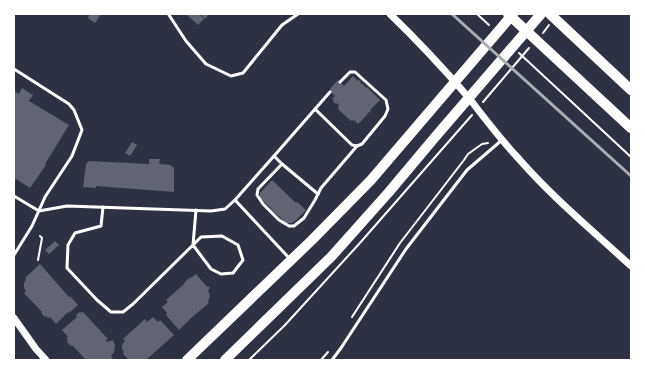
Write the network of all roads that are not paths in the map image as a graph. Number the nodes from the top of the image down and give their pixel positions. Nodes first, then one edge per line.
1 (170, 14) edge
2 (298, 14) edge
3 (390, 14) edge
4 (508, 14) edge
5 (514, 14) edge
6 (541, 14) edge
7 (552, 17) edge
8 (14, 69) edge
9 (340, 82) dead end
10 (631, 90) edge
11 (330, 92) dead end
12 (315, 109) junction
13 (631, 128) edge
14 (502, 140) junction
15 (357, 146) junction
16 (274, 156) junction
17 (282, 164) junction
18 (318, 194) junction
19 (14, 196) edge
20 (236, 200) junction
21 (102, 207) junction
22 (196, 210) junction
23 (39, 211) junction
24 (193, 245) junction
25 (14, 255) edge
26 (291, 260) junction
27 (631, 266) edge
28 (14, 318) edge
29 (46, 360) edge
30 (187, 360) edge
31 (225, 360) edge
32 (332, 360) edge

1 - 2 lane
3 - 14 street
4 - 13 main road
5 - 26 main road
6 - 31 main road
7 - 10 main road
8 - 23 lane
9 - 15 lane
11 - 12 lane
12 - 15 lane
12 - 16 lane
14 - 27 street
14 - 32 lane
15 - 18 lane
16 - 17 lane
16 - 20 lane
17 - 18 lane
17 - 18 lane
19 - 23 lane
20 - 22 lane
20 - 26 lane
21 - 22 lane
21 - 23 lane
21 - 24 lane
22 - 24 lane
23 - 25 lane
24 - 24 lane
26 - 30 main road
28 - 29 street

